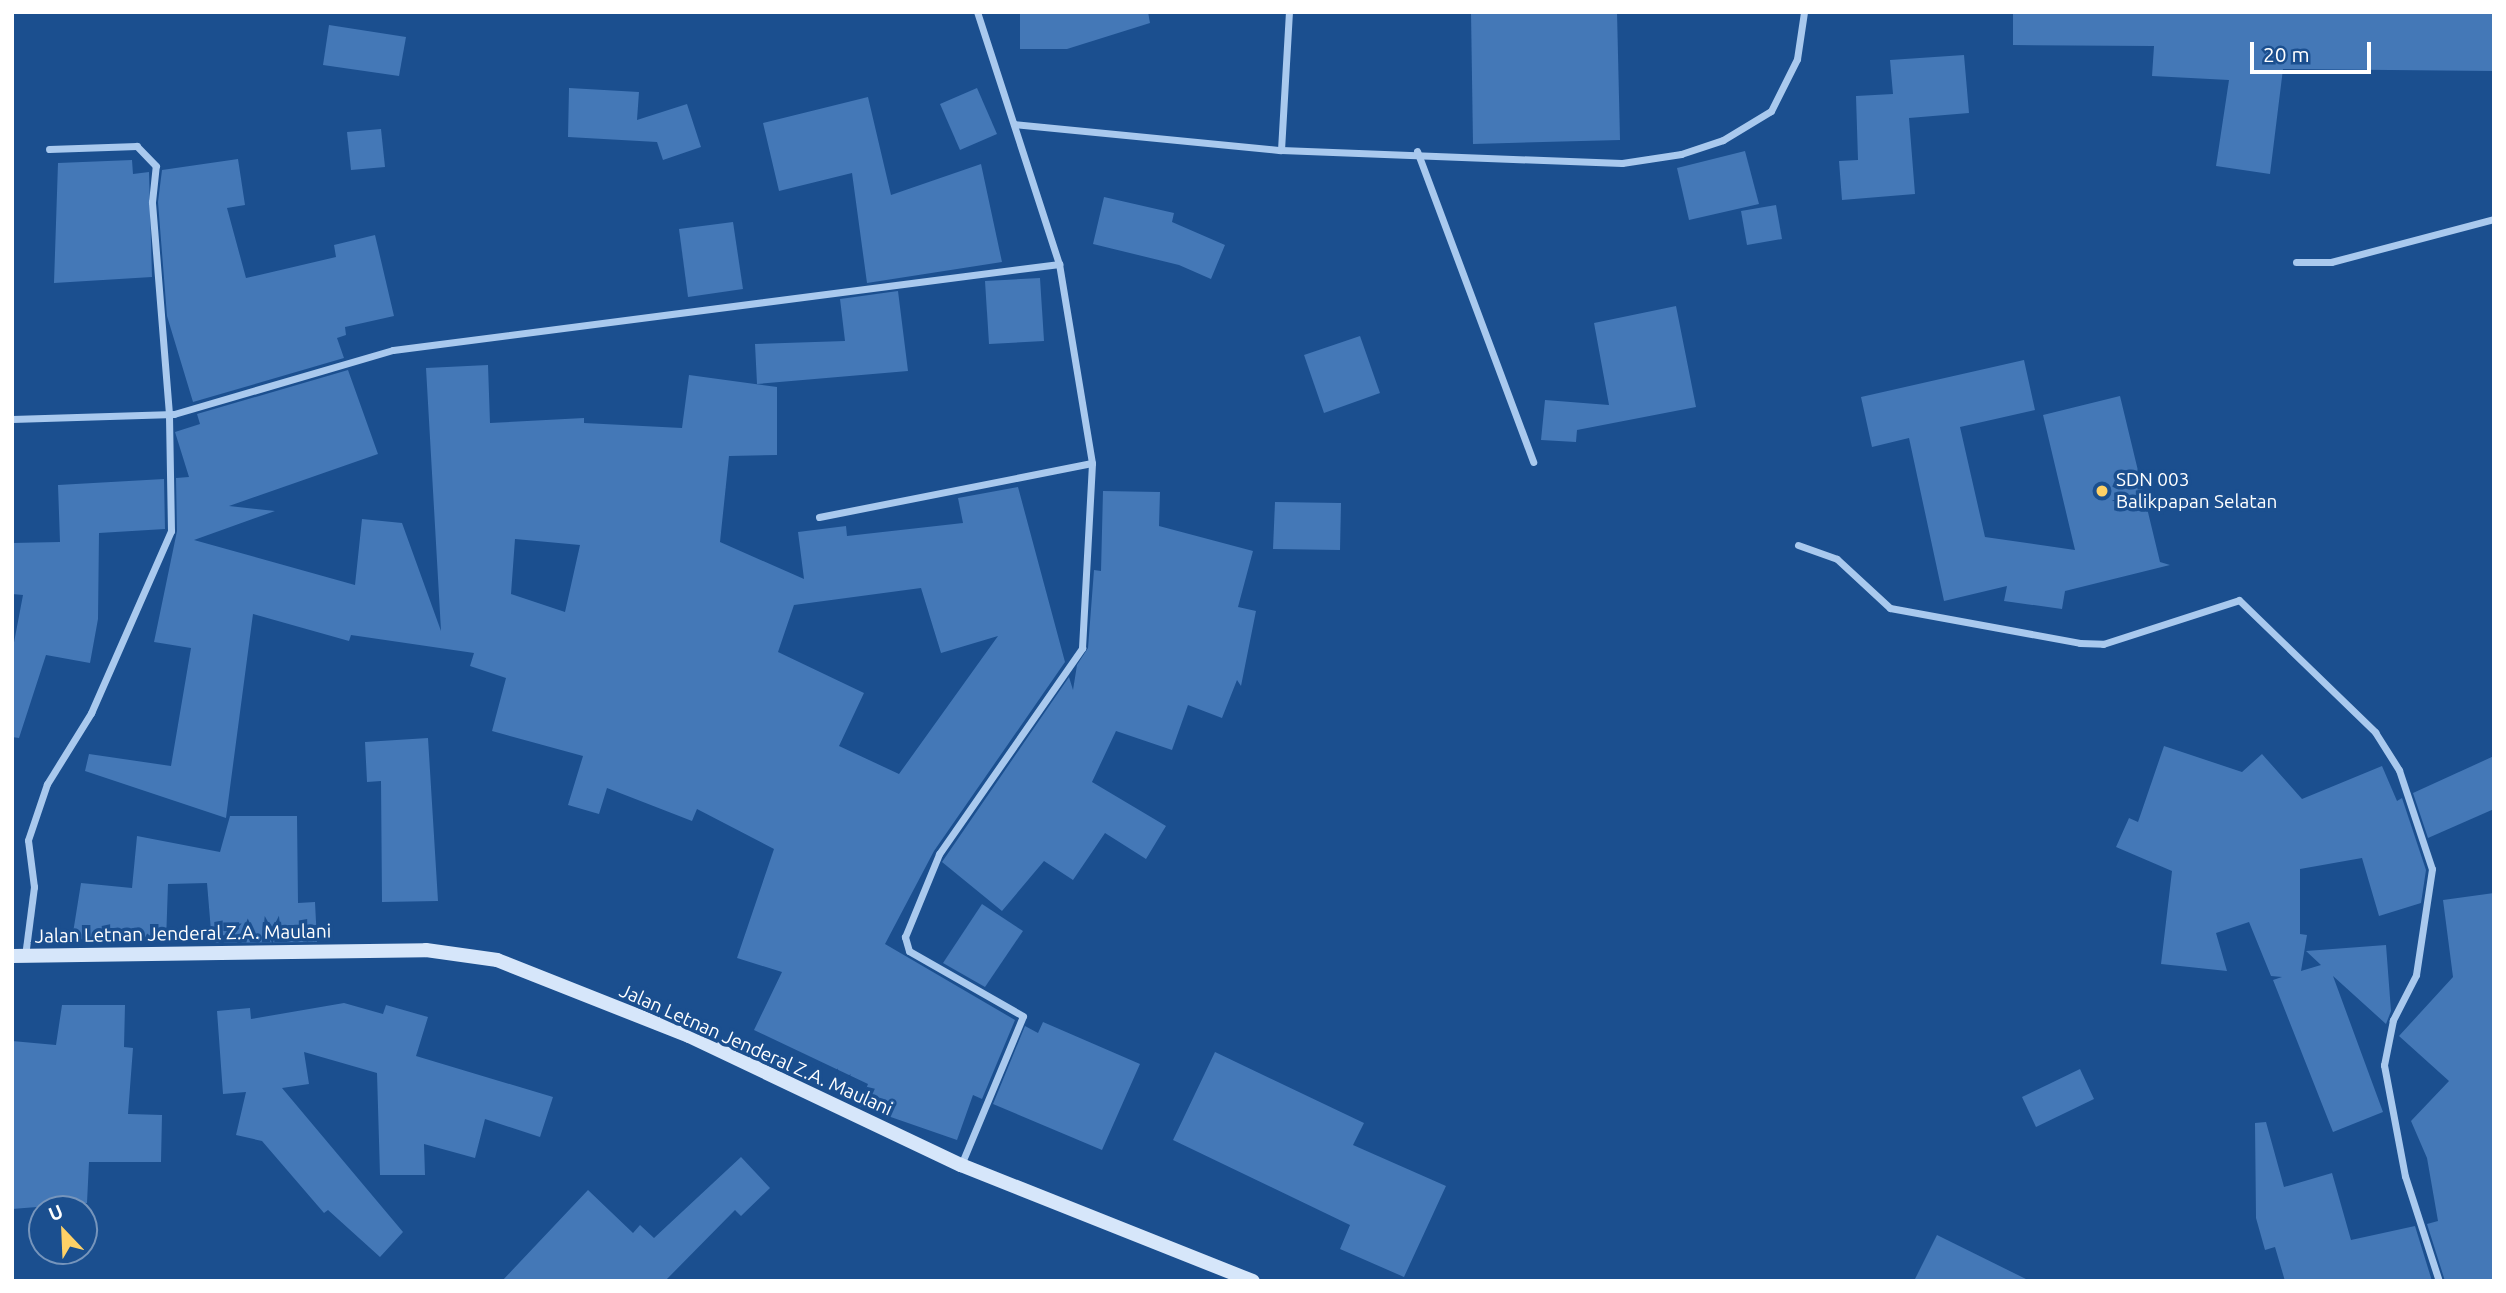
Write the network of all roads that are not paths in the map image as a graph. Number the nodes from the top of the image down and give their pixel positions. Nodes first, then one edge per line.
1 (977, 12) edge
2 (1289, 12) edge
3 (1804, 12) edge
4 (1014, 124) junction
5 (49, 149) dead end
6 (1280, 150) junction
7 (1417, 151) junction
8 (2494, 219) edge
9 (2296, 262) dead end
10 (1059, 264) junction
11 (169, 414) junction
12 (12, 419) edge
13 (1533, 462) dead end
14 (1092, 463) junction
15 (819, 517) dead end
16 (1798, 545) dead end
17 (19, 956) edge
18 (961, 1165) junction
19 (1253, 1281) edge
20 (2439, 1281) edge

1 - 4 street
2 - 6 street
3 - 7 street
4 - 6 street
4 - 10 street
5 - 11 street
6 - 7 street
7 - 13 street
8 - 9 street
10 - 11 street
10 - 14 street
11 - 12 street
11 - 17 street
14 - 15 street
14 - 18 street
16 - 20 street
17 - 18 street, Jalan Letnan Jenderal Z.A. Maulani
18 - 19 street, Jalan Letnan Jenderal Z.A. Maulani

